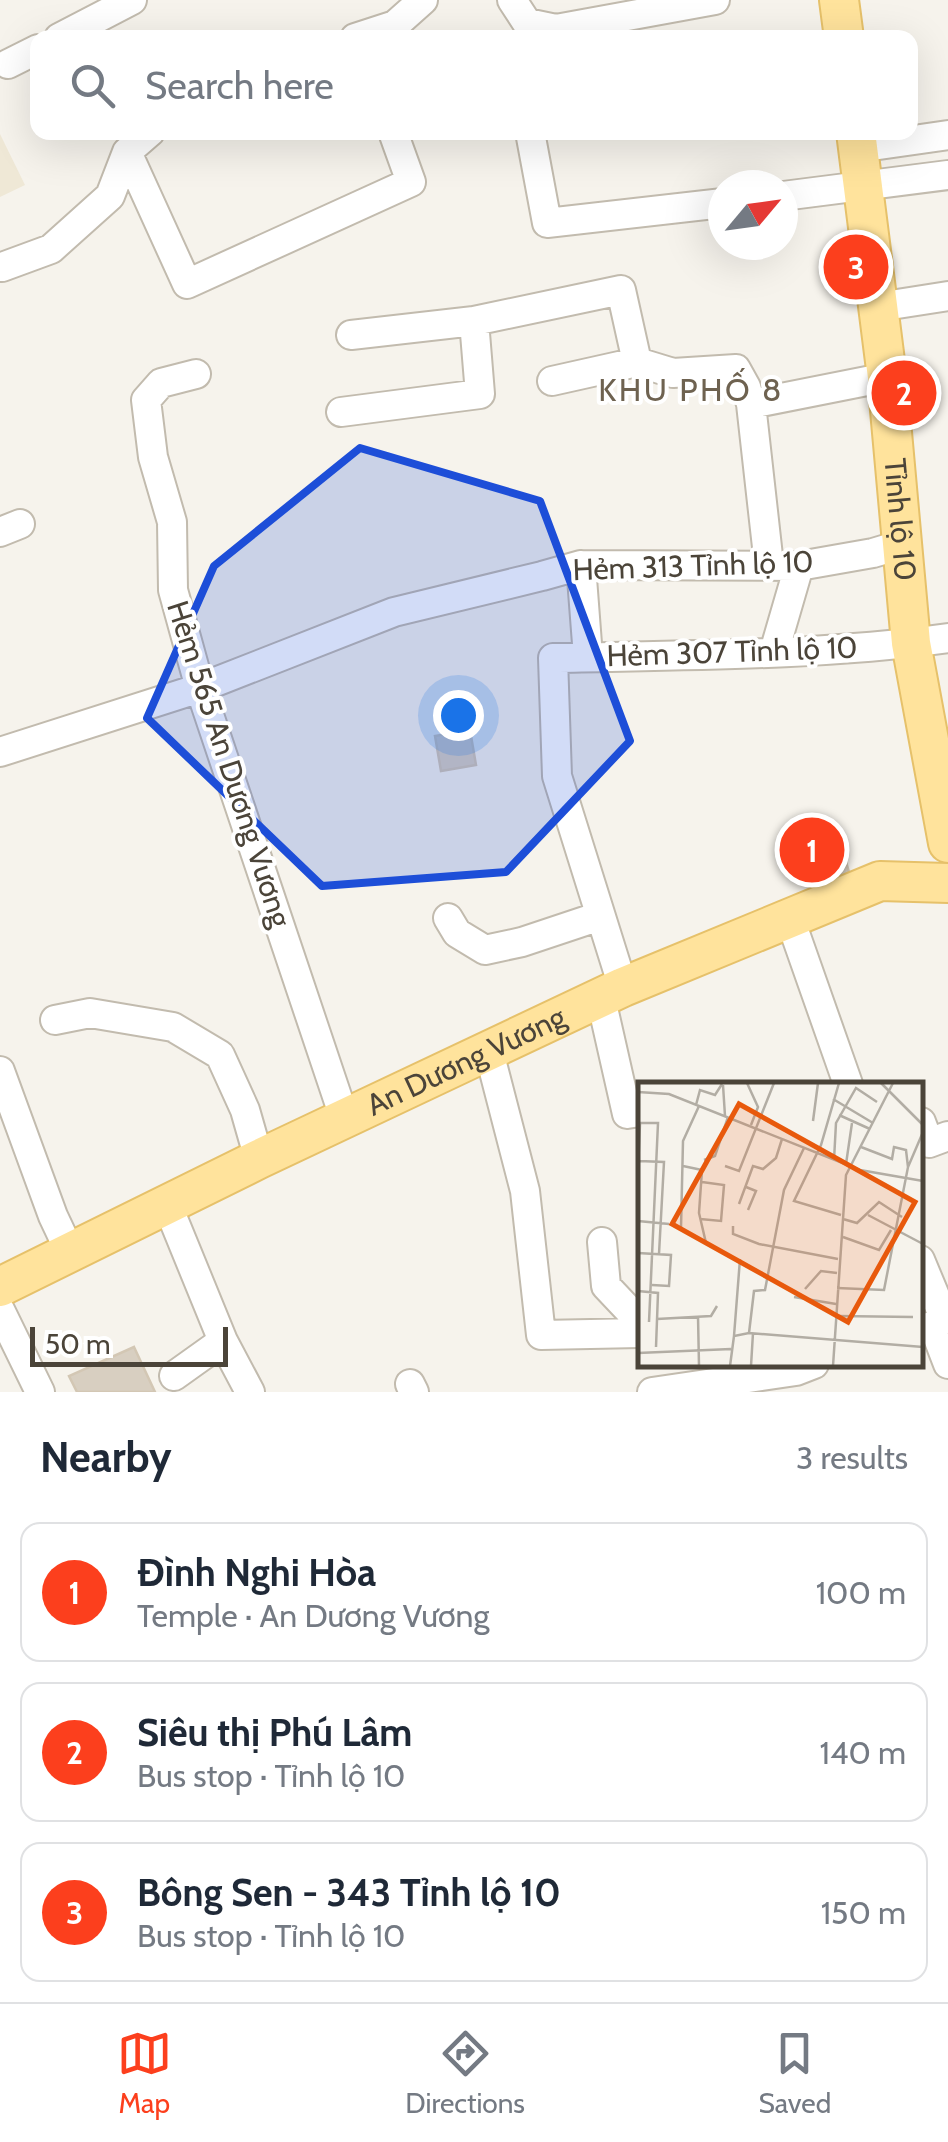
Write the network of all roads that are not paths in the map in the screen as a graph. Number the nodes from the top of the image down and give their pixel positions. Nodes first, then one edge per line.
1 (132, 0) edge
2 (423, 0) edge
3 (512, 0) edge
4 (715, 0) edge
5 (839, 0) edge
6 (74, 30) edge
7 (379, 30) edge
8 (843, 30) edge
9 (30, 52) edge
10 (8, 64) dead end
11 (948, 135) edge
12 (918, 137) edge
13 (141, 140) edge
14 (396, 140) edge
15 (532, 140) edge
16 (857, 140) edge
17 (127, 152) junction
18 (948, 176) edge
19 (863, 187) junction
20 (798, 194) edge
21 (708, 205) edge
22 (2, 266) edge
23 (948, 296) edge
24 (878, 307) junction
25 (474, 321) junction
26 (351, 335) dead end
27 (637, 362) junction
28 (196, 374) dead end
29 (887, 377) junction
30 (552, 382) dead end
31 (751, 404) junction
32 (341, 412) dead end
33 (903, 544) junction
34 (581, 564) junction
35 (769, 566) junction
36 (799, 566) junction
37 (948, 638) edge
38 (910, 643) junction
39 (774, 652) junction
40 (588, 658) junction
41 (200, 688) junction
42 (0, 752) edge
43 (940, 757) edge
44 (948, 843) edge
45 (948, 882) edge
46 (600, 916) junction
47 (448, 918) dead end
48 (790, 919) junction
49 (612, 993) junction
50 (55, 1020) dead end
51 (489, 1052) junction
52 (0, 1071) edge
53 (847, 1082) edge
54 (638, 1112) edge
55 (345, 1120) junction
56 (923, 1125) edge
57 (948, 1136) edge
58 (259, 1160) junction
59 (167, 1204) junction
60 (602, 1242) dead end
61 (70, 1252) junction
62 (923, 1271) edge
63 (0, 1287) edge
64 (0, 1310) edge
65 (638, 1320) edge
66 (937, 1323) edge
67 (638, 1333) edge
68 (224, 1341) junction
69 (948, 1364) edge
70 (174, 1376) dead end
71 (804, 1376) edge
72 (696, 1380) edge
73 (40, 1392) edge
74 (250, 1392) edge
75 (652, 1392) edge

1 - 6 street
2 - 7 street
3 - 4 street
5 - 8 main road
9 - 10 street
11 - 12 street
13 - 17 street
14 - 17 street
15 - 21 street
16 - 19 main road, Tỉnh lộ 10
17 - 22 street
18 - 19 street
19 - 20 street
19 - 24 main road, Tỉnh lộ 10
23 - 24 street
24 - 29 main road, Tỉnh lộ 10
25 - 26 street
25 - 27 street
25 - 32 street
27 - 30 street
27 - 31 street
28 - 41 street, Hẻm 565 An Dương Vương
29 - 31 street
29 - 33 main road, Tỉnh lộ 10
31 - 35 street
33 - 36 street, Hẻm 313 Tỉnh lộ 10
33 - 38 main road, Tỉnh lộ 10
34 - 35 street, Hẻm 313 Tỉnh lộ 10
34 - 40 street
34 - 41 street, Hẻm 313 Tỉnh lộ 10
35 - 36 street, Hẻm 313 Tỉnh lộ 10
36 - 39 street
37 - 38 street, Hẻm 307 Tỉnh lộ 10
38 - 39 street, Hẻm 307 Tỉnh lộ 10
38 - 43 main road, Tỉnh lộ 10
39 - 40 street, Hẻm 307 Tỉnh lộ 10
40 - 46 street, Hẻm 307 Tỉnh lộ 10
41 - 42 street, Hẻm 313 Tỉnh lộ 10
41 - 55 street, Hẻm 565 An Dương Vương
43 - 44 main road, Tỉnh lộ 10
45 - 48 main road, An Dương Vương
46 - 47 street
46 - 49 street
48 - 49 main road, An Dương Vương
48 - 53 street
49 - 51 main road, An Dương Vương
49 - 54 street
50 - 58 street
51 - 55 main road, An Dương Vương
51 - 67 street
52 - 61 street
55 - 58 main road, An Dương Vương
56 - 57 street
58 - 59 main road, An Dương Vương
59 - 61 main road, An Dương Vương
59 - 68 street
60 - 65 street
61 - 63 main road, An Dương Vương
62 - 66 street
64 - 73 street
66 - 69 street
68 - 70 street
68 - 74 street
71 - 72 street
72 - 75 street

